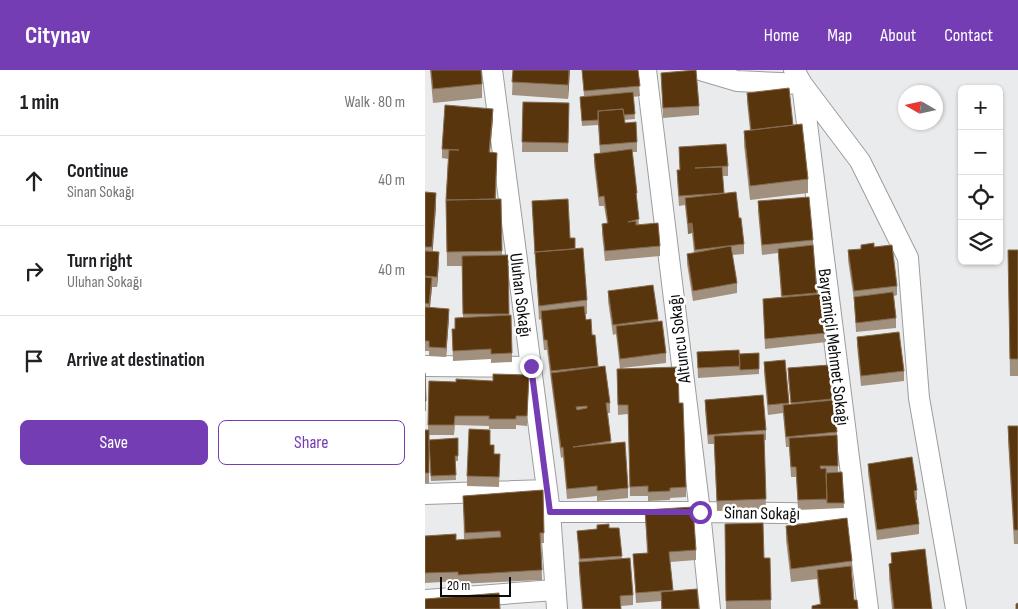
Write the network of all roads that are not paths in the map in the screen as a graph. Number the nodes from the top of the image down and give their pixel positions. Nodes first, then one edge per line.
1 (492, 70) edge
2 (646, 70) edge
3 (699, 70) edge
4 (798, 77) edge
5 (425, 366) edge
6 (531, 366) junction
7 (547, 490) junction
8 (425, 494) edge
9 (550, 512) junction
10 (700, 512) junction
11 (855, 514) junction
12 (556, 599) edge
13 (425, 600) edge
14 (710, 609) edge
15 (868, 609) edge
16 (956, 609) edge

1 - 6 street, Uluhan Sokağı
2 - 10 street, Altuncu Sokağı
3 - 4 street
4 - 11 street, Bayramiçli Mehmet Sokağı
4 - 16 street
5 - 6 street
6 - 7 street, Uluhan Sokağı
7 - 8 street
7 - 9 street, Uluhan Sokağı
9 - 10 street, Sinan Sokağı
9 - 12 street, Uluhan Sokağı
10 - 11 street, Sinan Sokağı
10 - 14 street, Altuncu Sokağı
11 - 15 street, Bayramiçli Mehmet Sokağı
12 - 13 street

